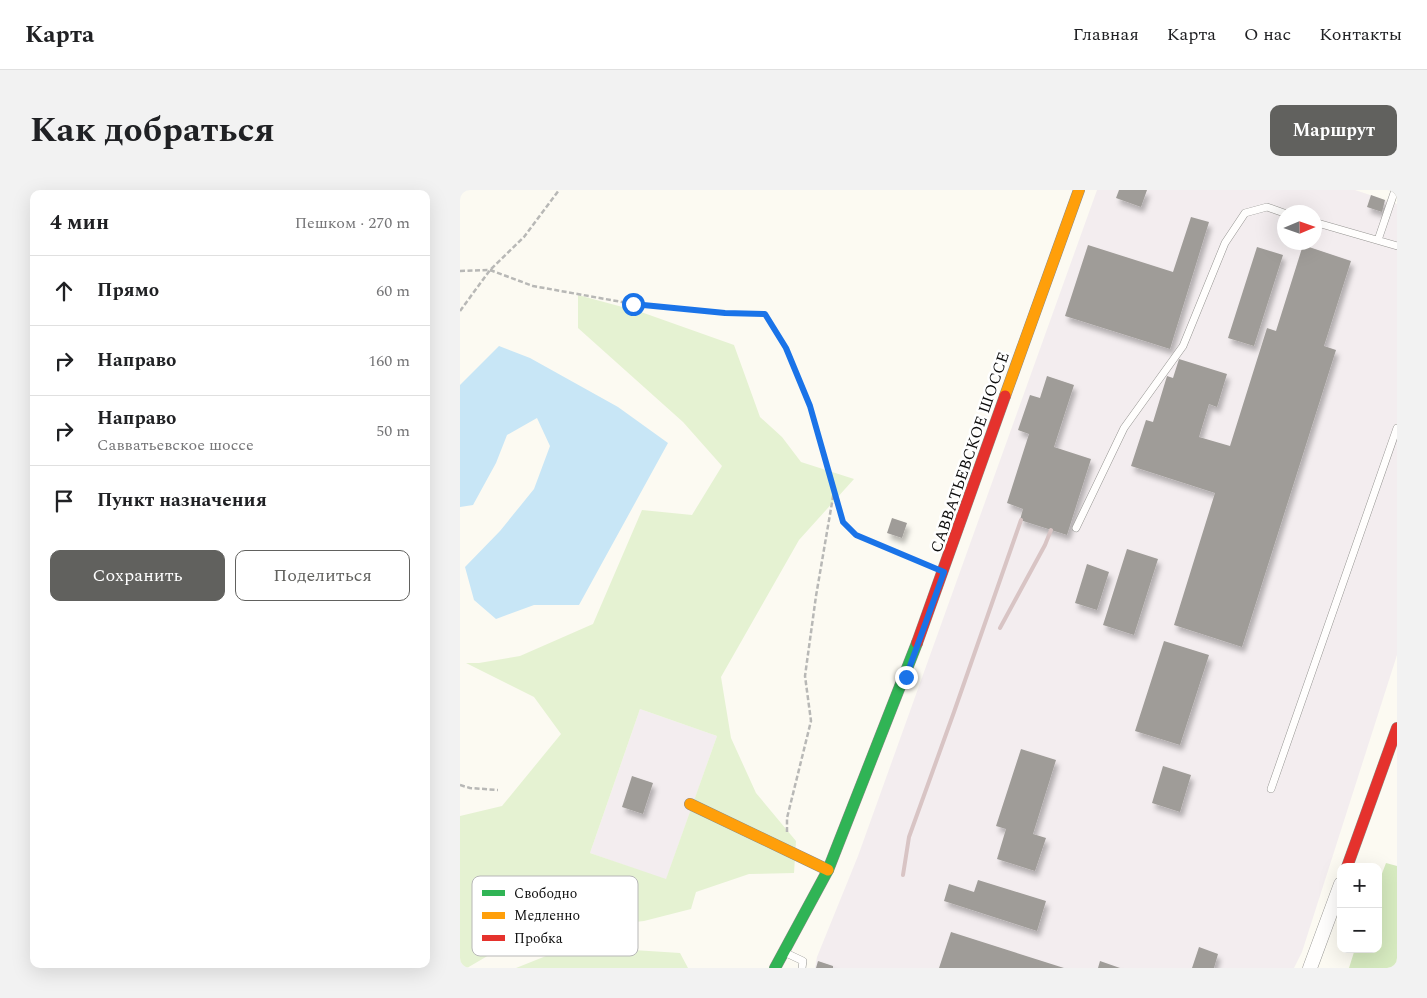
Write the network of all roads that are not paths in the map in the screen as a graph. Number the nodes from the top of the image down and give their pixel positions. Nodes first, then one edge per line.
1 (1079, 190) edge
2 (1395, 190) edge
3 (1277, 211) edge
4 (1322, 224) edge
5 (1378, 240) junction
6 (1397, 246) edge
7 (1397, 428) edge
8 (1076, 528) dead end
9 (1397, 728) edge
10 (1271, 789) dead end
11 (690, 804) dead end
12 (1348, 863) edge
13 (828, 870) junction
14 (1337, 895) edge
15 (784, 952) junction
16 (775, 968) edge
17 (802, 968) edge
18 (1310, 968) edge

1 - 13 main road, САВВАТЬЕВСКОЕ ШОССЕ
2 - 5 lane
3 - 8 lane
4 - 5 lane
5 - 6 lane
7 - 10 lane
9 - 12 main road
11 - 13 main road
13 - 15 main road, САВВАТЬЕВСКОЕ ШОССЕ
14 - 18 street
15 - 16 main road, САВВАТЬЕВСКОЕ ШОССЕ
15 - 17 lane

